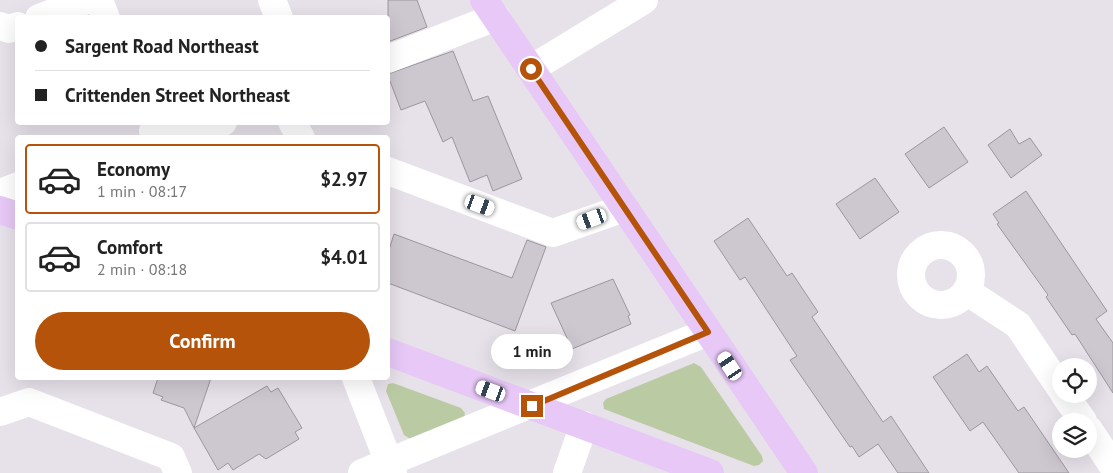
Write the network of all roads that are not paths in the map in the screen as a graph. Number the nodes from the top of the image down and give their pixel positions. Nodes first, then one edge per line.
1 (87, 0) edge
2 (99, 0) edge
3 (272, 0) edge
4 (644, 0) edge
5 (490, 8) edge
6 (47, 15) edge
7 (105, 15) edge
8 (278, 15) edge
9 (0, 26) edge
10 (15, 27) edge
11 (390, 58) edge
12 (531, 69) junction
13 (215, 125) edge
14 (149, 132) edge
15 (176, 135) edge
16 (188, 135) edge
17 (390, 172) edge
18 (15, 187) edge
19 (0, 193) edge
20 (624, 208) junction
21 (0, 210) edge
22 (15, 215) edge
23 (966, 291) dead end
24 (708, 332) junction
25 (390, 353) edge
26 (1052, 376) edge
27 (357, 380) edge
28 (532, 406) junction
29 (0, 412) edge
30 (584, 425) junction
31 (1097, 442) edge
32 (1113, 466) edge
33 (391, 468) edge
34 (178, 473) edge
35 (362, 473) edge
36 (567, 473) edge
37 (710, 473) edge
38 (804, 473) edge

1 - 6 street
2 - 7 street
3 - 8 street
4 - 12 street
5 - 11 street
5 - 12 main road
9 - 10 street
12 - 20 main road
13 - 16 street
14 - 15 street
17 - 20 street
18 - 19 street
20 - 24 main road
21 - 22 main road
23 - 26 street
24 - 28 street
24 - 38 main road
25 - 28 main road
27 - 33 street
28 - 30 main road
28 - 33 street
29 - 34 street
30 - 36 street
30 - 37 main road
31 - 32 street
33 - 35 street

